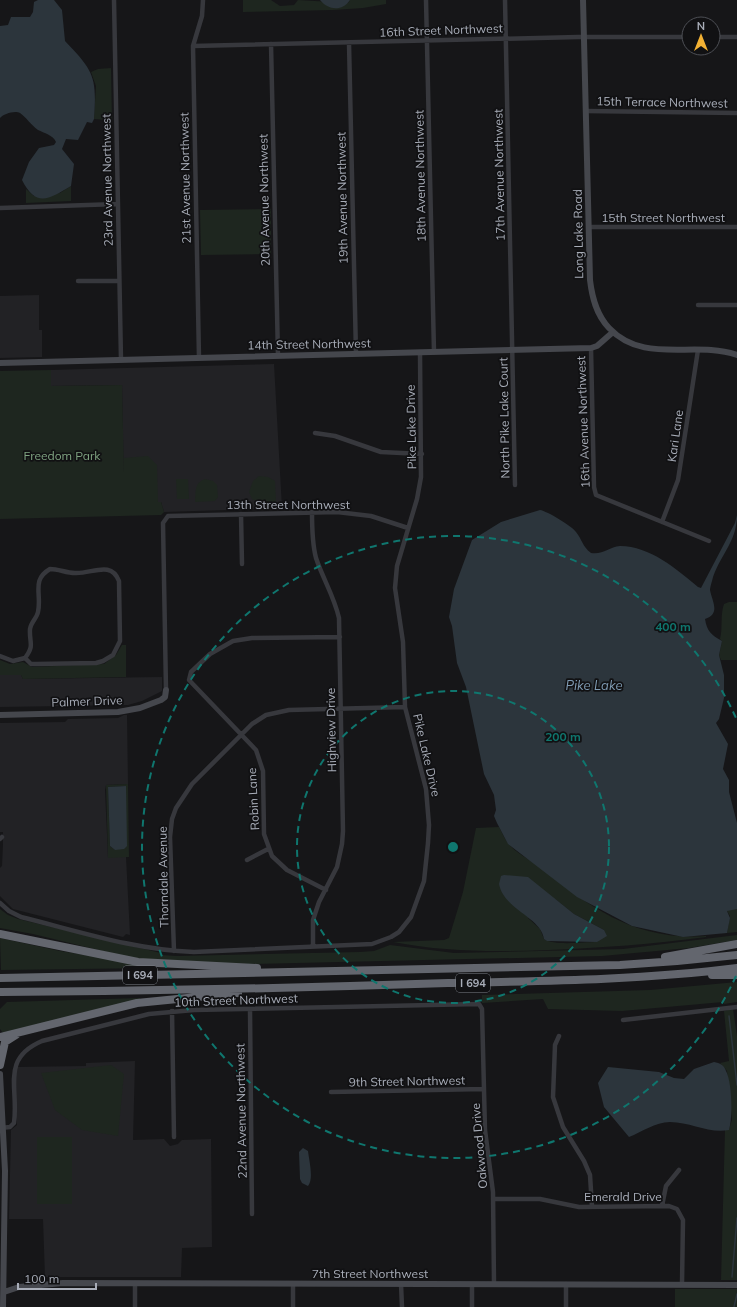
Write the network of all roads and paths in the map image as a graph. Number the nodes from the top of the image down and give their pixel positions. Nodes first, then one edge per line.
1 (114, 0) edge
2 (203, 0) edge
3 (426, 0) edge
4 (505, 0) edge
5 (584, 0) edge
6 (584, 37) junction
7 (681, 37) edge
8 (721, 37) edge
9 (737, 37) edge
10 (506, 38) junction
11 (427, 40) junction
12 (349, 42) junction
13 (271, 44) junction
14 (193, 46) junction
15 (586, 111) junction
16 (737, 113) edge
17 (118, 204) junction
18 (0, 208) edge
19 (589, 227) junction
20 (737, 227) edge
21 (119, 280) junction
22 (78, 281) dead end
23 (698, 305) dead end
24 (737, 305) edge
25 (613, 332) junction
26 (591, 348) junction
27 (513, 350) junction
28 (698, 350) junction
29 (420, 352) junction
30 (434, 352) junction
31 (356, 354) junction
32 (737, 354) edge
33 (278, 356) junction
34 (199, 358) junction
35 (121, 360) junction
36 (0, 362) edge
37 (315, 433) dead end
38 (422, 454) junction
39 (515, 485) dead end
40 (312, 512) junction
41 (241, 514) junction
42 (662, 522) junction
43 (408, 528) junction
44 (709, 541) dead end
45 (242, 564) dead end
46 (340, 636) junction
47 (0, 656) edge
48 (25, 658) junction
49 (166, 690) joint
50 (405, 707) junction
51 (341, 708) junction
52 (0, 715) edge
53 (242, 734) junction
54 (268, 849) junction
55 (248, 860) dead end
56 (326, 890) junction
57 (0, 903) edge
58 (0, 934) edge
59 (737, 944) edge
60 (313, 946) junction
61 (174, 951) junction
62 (737, 954) edge
63 (544, 967) junction
64 (737, 968) edge
65 (279, 972) junction
66 (691, 974) junction
67 (737, 975) edge
68 (0, 978) edge
69 (255, 989) junction
70 (0, 992) edge
71 (481, 1006) joint
72 (737, 1006) edge
73 (250, 1009) junction
74 (172, 1011) junction
75 (623, 1020) dead end
76 (21, 1032) junction
77 (559, 1036) dead end
78 (0, 1037) edge
79 (0, 1064) edge
80 (0, 1074) edge
81 (484, 1090) junction
82 (331, 1092) dead end
83 (2, 1128) edge
84 (174, 1137) dead end
85 (679, 1170) dead end
86 (493, 1199) junction
87 (662, 1206) junction
88 (592, 1207) junction
89 (252, 1214) dead end
90 (135, 1284) junction
91 (293, 1284) junction
92 (401, 1284) junction
93 (472, 1284) junction
94 (494, 1284) junction
95 (566, 1284) junction
96 (682, 1284) junction
97 (737, 1285) edge
98 (2, 1292) edge
99 (4, 1307) edge
100 (135, 1307) edge
101 (293, 1307) edge
102 (402, 1307) edge
103 (472, 1307) edge
104 (566, 1307) edge

1 - 17 street, 23rd Avenue Northwest
2 - 14 street, 21st Avenue Northwest
3 - 11 street, 18th Avenue Northwest
4 - 10 street, 17th Avenue Northwest
5 - 6 street, Long Lake Road
6 - 7 street, 16th Street Northwest
6 - 10 street, 16th Street Northwest
6 - 15 street, Long Lake Road
8 - 9 street
10 - 11 street, 16th Street Northwest
10 - 27 street, 17th Avenue Northwest
11 - 12 street, 16th Street Northwest
11 - 30 street, 18th Avenue Northwest
12 - 13 street, 16th Street Northwest
12 - 31 street, 19th Avenue Northwest
13 - 14 street, 16th Street Northwest
13 - 33 street, 20th Avenue Northwest
14 - 34 street, 21st Avenue Northwest
15 - 16 street, 15th Terrace Northwest
15 - 19 street, Long Lake Road
17 - 18 street
17 - 21 street, 23rd Avenue Northwest
19 - 20 street, 15th Street Northwest
19 - 25 street, Long Lake Road
21 - 22 street
21 - 35 street, 23rd Avenue Northwest
23 - 24 street
25 - 26 street
25 - 28 street, Long Lake Road
26 - 27 street, 14th Street Northwest
26 - 42 street, 16th Avenue Northwest
27 - 30 street, 14th Street Northwest
27 - 39 street, North Pike Lake Court
28 - 32 street, Long Lake Road
28 - 42 street, Kari Lane
29 - 30 street, 14th Street Northwest
29 - 31 street, 14th Street Northwest
29 - 38 street, Pike Lake Drive
31 - 33 street, 14th Street Northwest
33 - 34 street, 14th Street Northwest
34 - 35 street, 14th Street Northwest
35 - 36 street, 14th Street Northwest
37 - 38 street
38 - 43 street, Pike Lake Drive
40 - 41 street, 13th Street Northwest
40 - 43 street, 13th Street Northwest
40 - 46 street, Highview Drive
41 - 45 street
41 - 49 street, 13th Street Northwest
42 - 44 street
43 - 50 street, Pike Lake Drive
46 - 51 street, Highview Drive
46 - 53 street, Robin Lane
47 - 48 street
48 - 48 street
49 - 52 street, Palmer Drive
50 - 51 street, Thorndale Avenue
50 - 60 street, Pike Lake Drive
51 - 53 street, Thorndale Avenue
51 - 56 street, Highview Drive
53 - 54 street, Robin Lane
53 - 61 street, Thorndale Avenue
54 - 55 street
54 - 56 street, Robin Lane
56 - 60 street, Highview Drive
57 - 61 street, Pike Lake Drive
58 - 65 highway
59 - 63 highway
60 - 61 street, Pike Lake Drive
62 - 63 highway, I 694
63 - 65 highway, I 694
64 - 66 highway, I 694
65 - 68 highway, I 694
66 - 67 highway
66 - 69 highway, I 694
69 - 70 highway, I 694
69 - 76 highway
71 - 73 street, 10th Street Northwest
71 - 81 street, Oakwood Drive
72 - 75 street
73 - 74 street, 10th Street Northwest
73 - 89 street, 22nd Avenue Northwest
74 - 83 street, 10th Street Northwest
74 - 84 street
76 - 78 highway
76 - 79 highway
77 - 88 street
80 - 83 street
81 - 82 street, 9th Street Northwest
81 - 86 street, Oakwood Drive
83 - 98 street
85 - 87 street
86 - 88 street, Emerald Drive
86 - 94 street, Oakwood Drive
87 - 88 street, Emerald Drive
87 - 96 street, Emerald Drive
90 - 91 street, 7th Street Northwest
90 - 98 street, 7th Street Northwest
90 - 100 street
91 - 92 street, 7th Street Northwest
91 - 101 street
92 - 93 street, 7th Street Northwest
92 - 102 street
93 - 94 street, 7th Street Northwest
93 - 103 street
94 - 95 street, 7th Street Northwest
95 - 96 street, 7th Street Northwest
95 - 104 street
96 - 97 street, 7th Street Northwest
98 - 99 street

